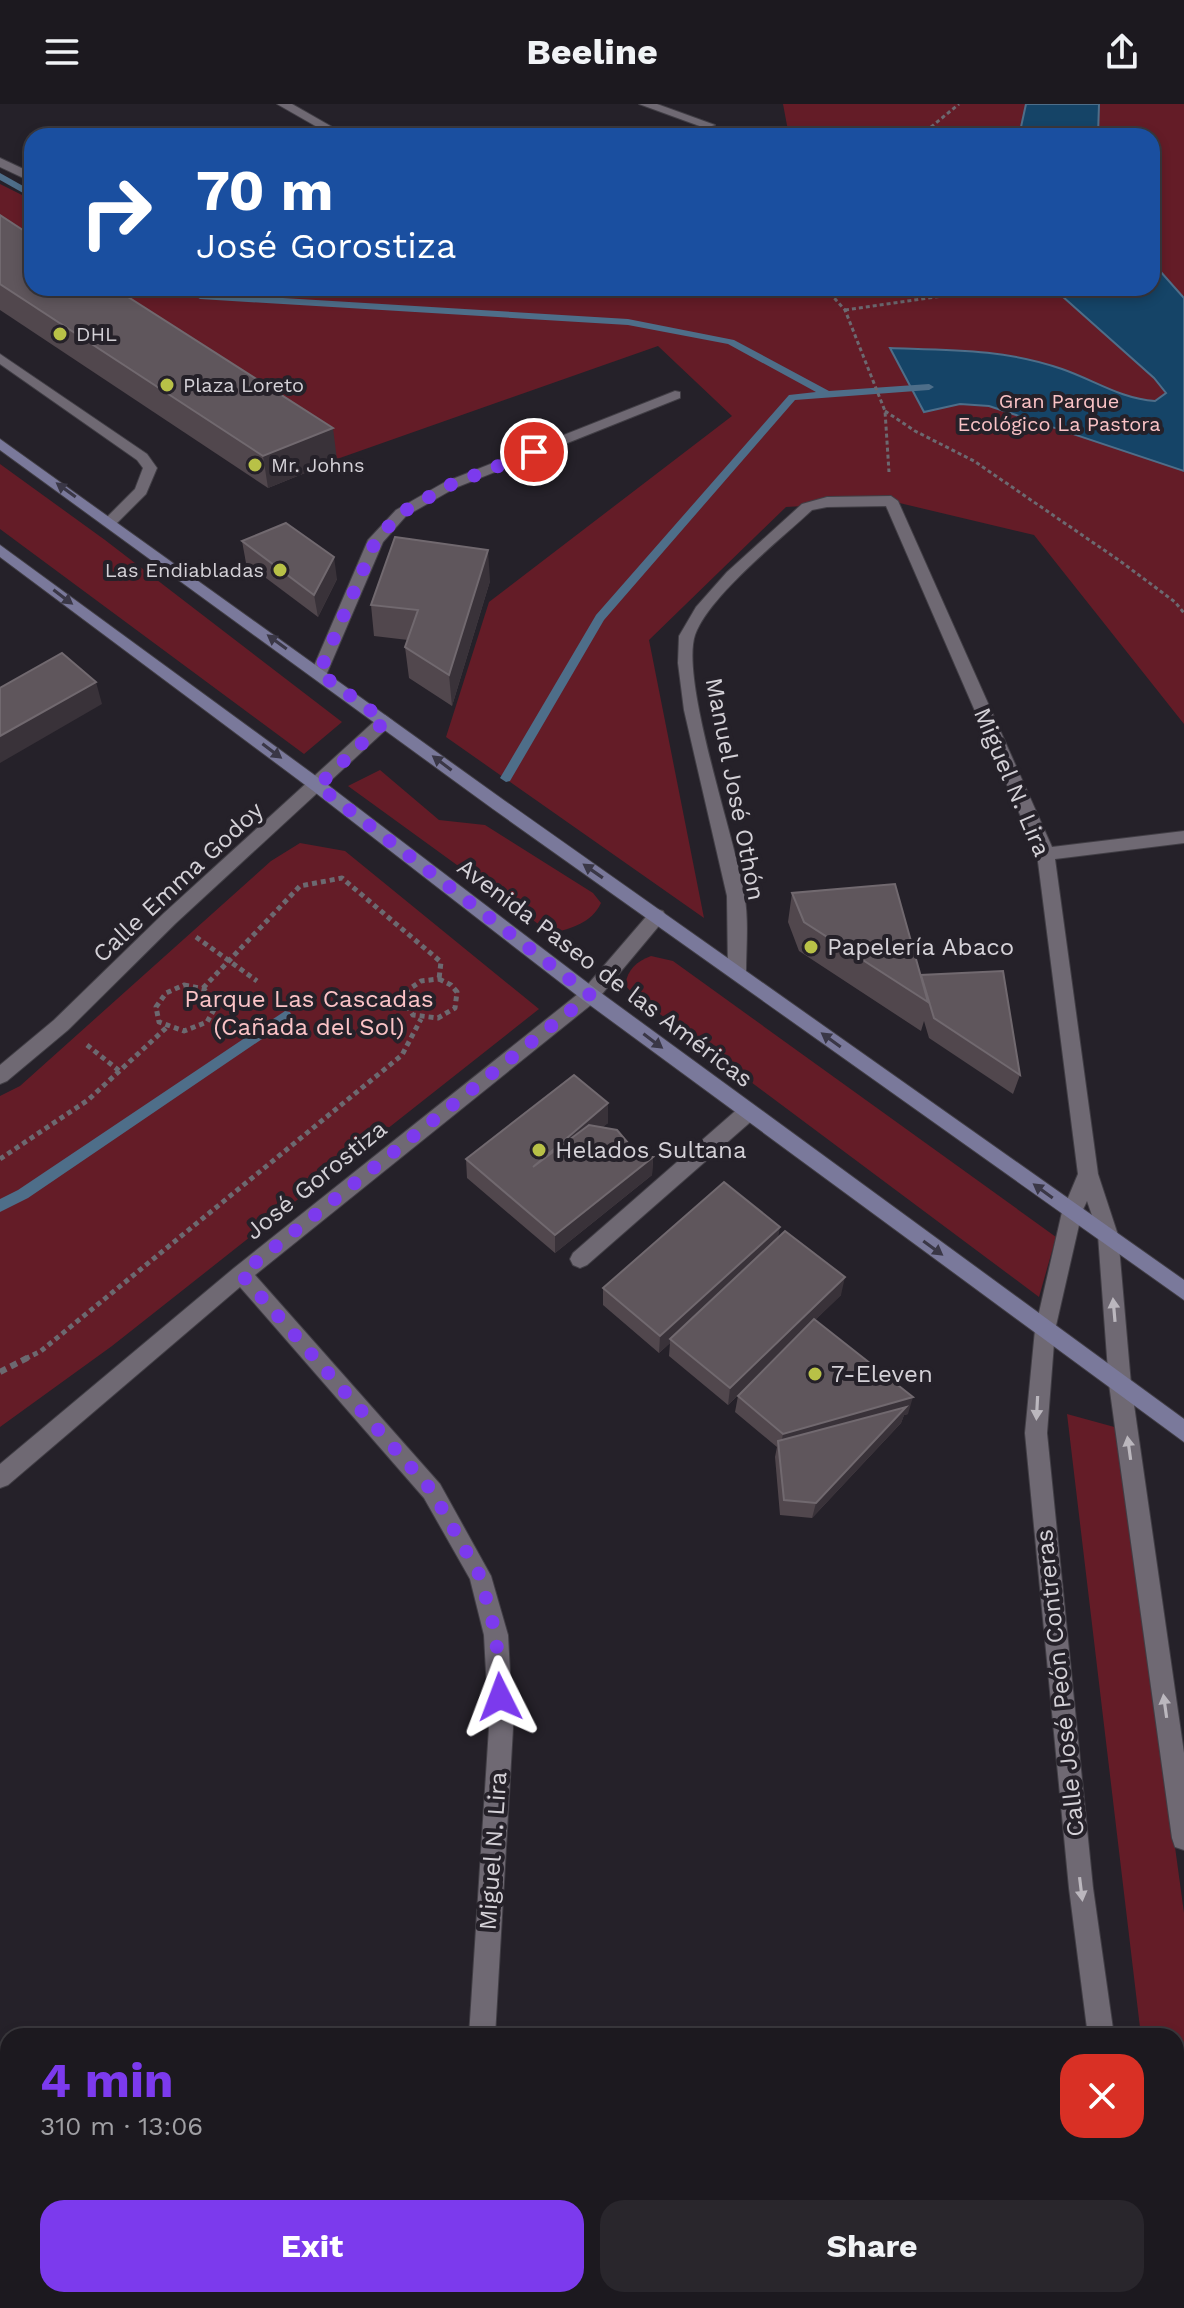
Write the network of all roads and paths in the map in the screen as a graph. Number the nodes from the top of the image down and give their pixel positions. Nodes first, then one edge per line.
1 (283, 104) edge
2 (645, 104) edge
3 (693, 104) edge
4 (959, 104) edge
5 (327, 128) edge
6 (707, 128) edge
7 (711, 128) edge
8 (930, 128) edge
9 (0, 162) edge
10 (24, 174) edge
11 (832, 296) edge
12 (943, 296) edge
13 (845, 310) junction
14 (0, 358) edge
15 (675, 395) dead end
16 (885, 411) junction
17 (0, 443) edge
18 (891, 501) junction
19 (110, 522) junction
20 (0, 550) edge
21 (1184, 613) edge
22 (319, 673) junction
23 (385, 721) junction
24 (318, 786) junction
25 (1184, 837) edge
26 (1046, 854) junction
27 (657, 916) junction
28 (229, 961) junction
29 (737, 973) junction
30 (439, 979) junction
31 (257, 981) dead end
32 (203, 988) junction
33 (590, 995) junction
34 (421, 1019) junction
35 (61, 1025) junction
36 (166, 1028) junction
37 (122, 1073) junction
38 (0, 1076) edge
39 (748, 1112) junction
40 (0, 1159) edge
41 (1088, 1174) junction
42 (1072, 1212) junction
43 (1108, 1235) junction
44 (580, 1259) dead end
45 (241, 1274) junction
46 (1184, 1291) edge
47 (1045, 1330) junction
48 (0, 1372) edge
49 (1120, 1384) junction
50 (1184, 1432) edge
51 (0, 1478) edge
52 (1184, 1838) edge
53 (482, 2028) edge
54 (1100, 2028) edge

1 - 5 street
2 - 6 street
3 - 7 street
4 - 8 path
9 - 10 street
11 - 13 path
12 - 13 path
13 - 16 path
14 - 19 street
15 - 22 street
16 - 18 path
16 - 21 path
19 -> 17 main road
18 - 26 street, Miguel N. Lira
18 - 29 street, Manuel José Othón
22 -> 19 main road
20 -> 24 main road, Avenida Paseo de las Américas
22 - 23 main road
23 - 24 street, Calle Emma Godoy
27 -> 23 main road
24 - 33 main road, Avenida Paseo de las Américas
24 - 35 street, Calle Emma Godoy
25 - 26 street
26 - 41 street, Miguel N. Lira
27 - 29 main road
27 - 33 street, José Gorostiza
28 - 30 path
28 - 31 path
28 - 32 path
42 -> 29 main road
30 - 34 path
30 - 34 path
32 - 36 path
32 - 36 path
33 -> 39 main road, Avenida Paseo de las Américas
33 - 45 street, José Gorostiza
34 - 48 path
35 - 37 path
35 - 38 street, Calle Emma Godoy
36 - 37 path
37 - 40 path
39 - 44 street
39 -> 47 main road, Avenida Paseo de las Américas
41 - 42 street
41 - 43 street, Miguel N. Lira
42 - 43 main road
42 - 47 street, Calle José Peón Contreras
43 - 46 main road
49 -> 43 street, Miguel N. Lira
45 - 51 street, José Gorostiza
45 - 53 street, Miguel N. Lira
47 - 49 main road, Avenida Paseo de las Américas
47 -> 54 street, Calle José Peón Contreras
49 - 50 main road, Avenida Paseo de las Américas
52 -> 49 street

